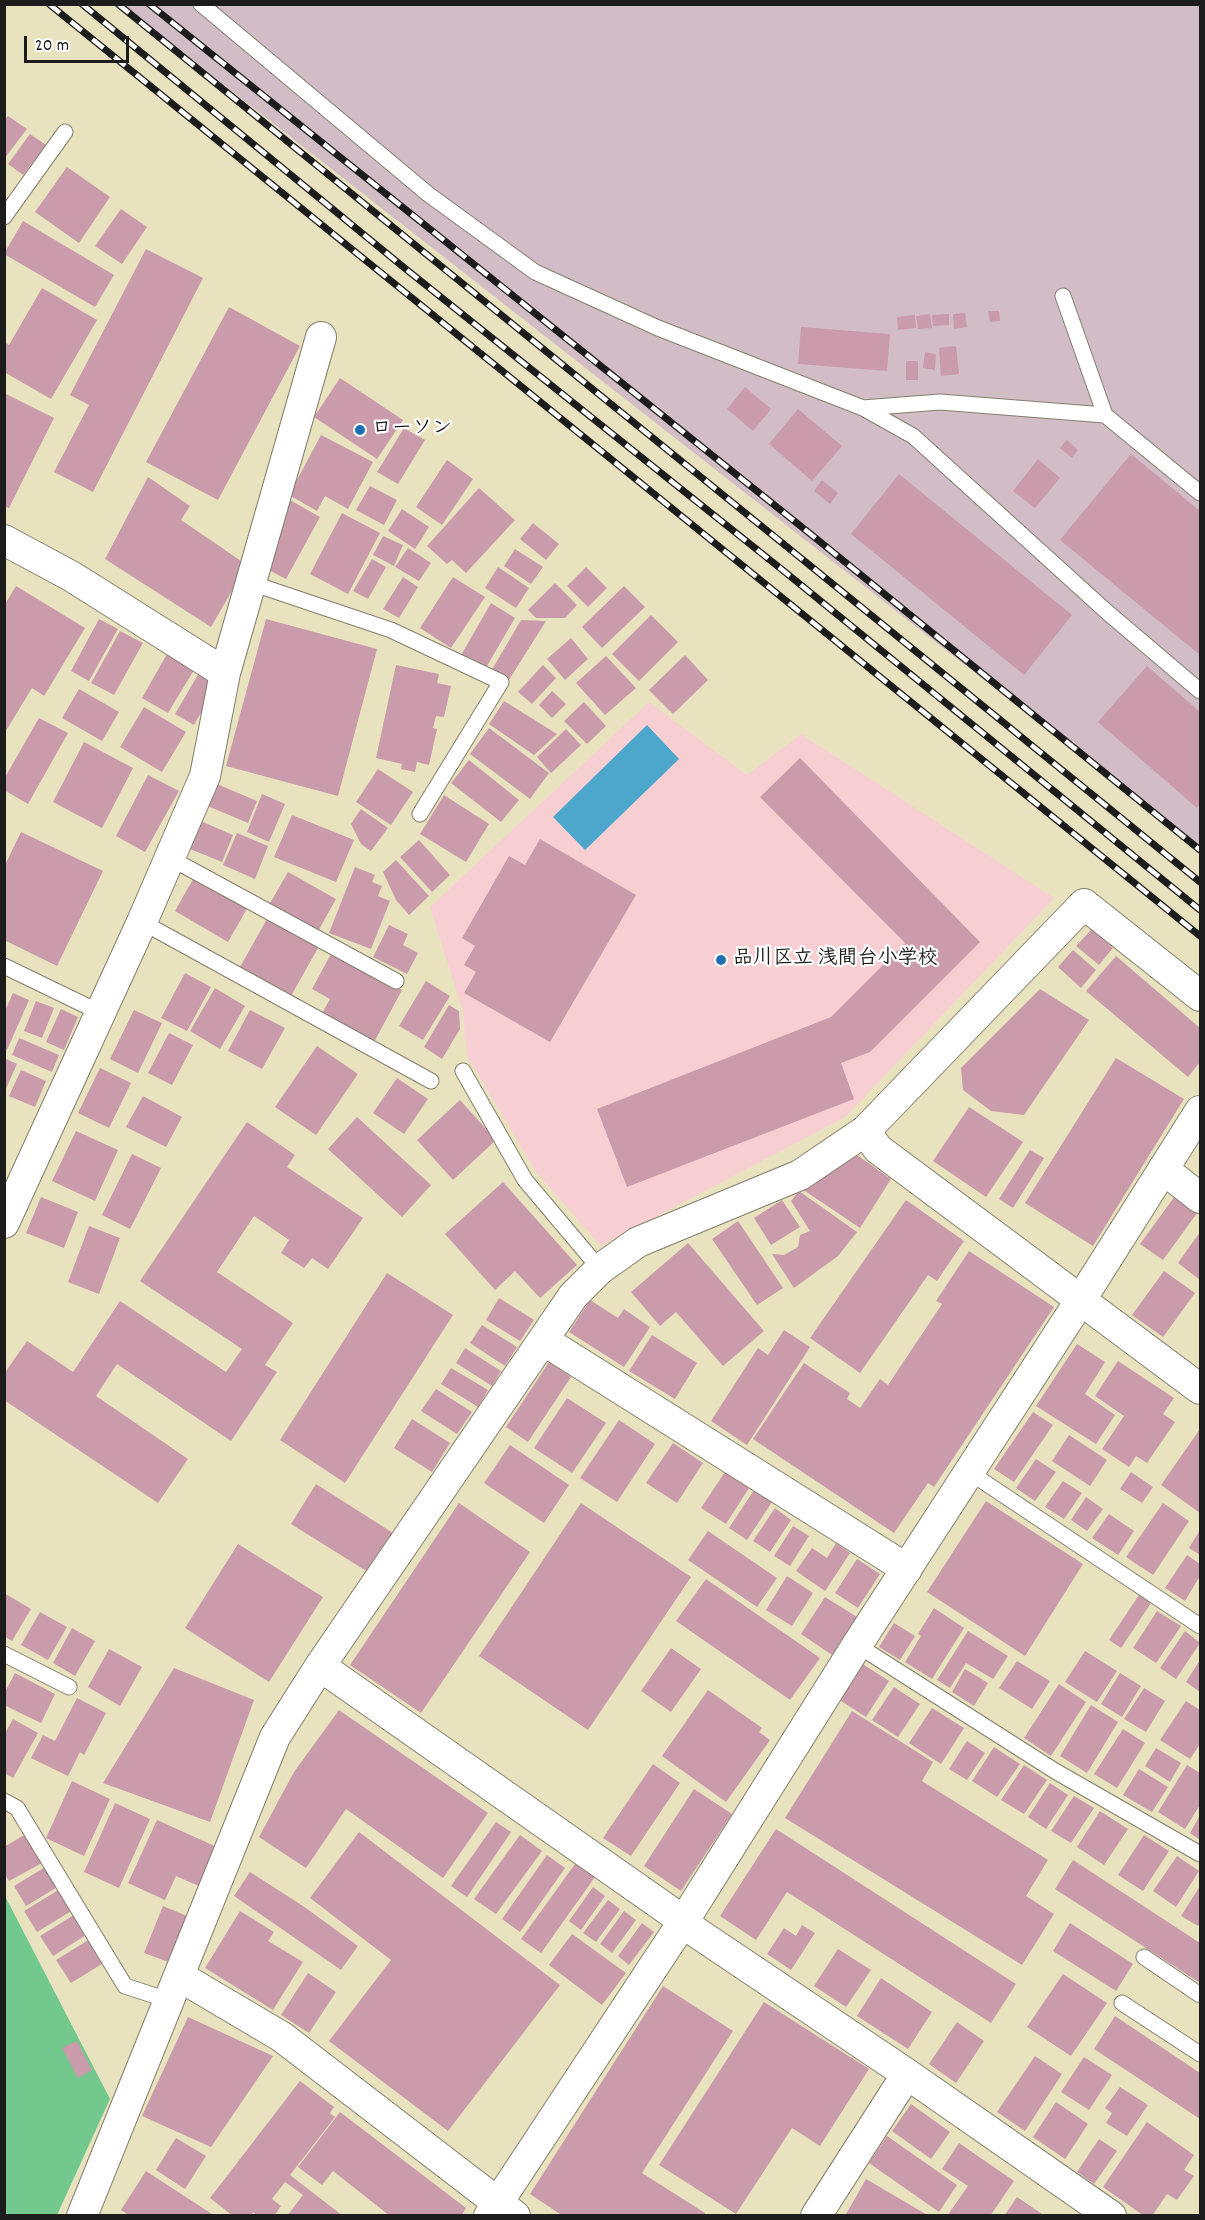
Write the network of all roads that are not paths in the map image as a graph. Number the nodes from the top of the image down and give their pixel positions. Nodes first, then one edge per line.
1 (201, 4) edge
2 (65, 132) dead end
3 (4, 217) edge
4 (1063, 296) dead end
5 (321, 337) dead end
6 (863, 408) junction
7 (1105, 415) junction
8 (1200, 493) edge
9 (4, 540) edge
10 (251, 583) junction
11 (225, 673) junction
12 (1200, 691) edge
13 (420, 814) dead end
14 (170, 858) junction
15 (142, 922) junction
16 (4, 966) edge
17 (396, 981) dead end
18 (1200, 996) edge
19 (99, 1012) junction
20 (463, 1071) dead end
21 (431, 1081) dead end
22 (1200, 1111) edge
23 (865, 1131) junction
24 (1163, 1169) junction
25 (1200, 1198) edge
26 (4, 1222) edge
27 (600, 1269) junction
28 (1080, 1301) junction
29 (543, 1340) junction
30 (1200, 1389) edge
31 (969, 1472) junction
32 (907, 1569) junction
33 (1200, 1626) edge
34 (857, 1645) junction
35 (4, 1654) edge
36 (320, 1666) junction
37 (69, 1687) dead end
38 (4, 1802) edge
39 (1200, 1854) edge
40 (683, 1922) junction
41 (1143, 1957) dead end
42 (173, 1988) junction
43 (1200, 1995) edge
44 (1122, 2003) dead end
45 (1200, 2054) edge
46 (907, 2073) junction
47 (500, 2211) edge
48 (82, 2216) edge
49 (816, 2216) edge
50 (1111, 2216) edge

1 - 6 lane
2 - 3 lane
4 - 7 lane
5 - 10 street
6 - 7 lane
6 - 12 lane
7 - 8 lane
9 - 11 street
10 - 11 street
10 - 13 lane
11 - 14 street
14 - 15 street
14 - 17 lane
15 - 19 street
15 - 21 lane
16 - 19 lane
18 - 23 street
19 - 26 street
20 - 27 lane
22 - 24 street
23 - 27 street
23 - 28 street
24 - 25 street
24 - 28 street
27 - 29 street
28 - 30 street
28 - 31 street
29 - 32 street
29 - 36 street
31 - 32 street
31 - 33 lane
32 - 34 street
34 - 39 lane
34 - 40 street
35 - 37 lane
36 - 40 street
36 - 42 street
38 - 42 lane
40 - 46 street
40 - 47 street
41 - 43 lane
42 - 47 street
42 - 48 street
44 - 45 lane
46 - 49 street
46 - 50 street

